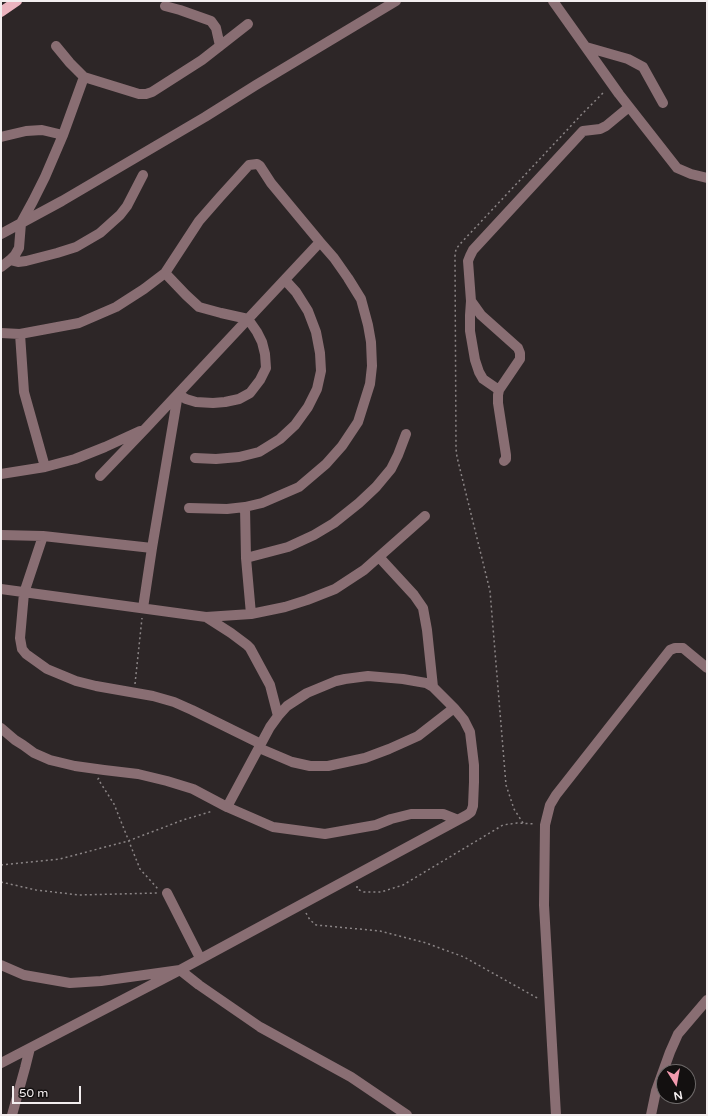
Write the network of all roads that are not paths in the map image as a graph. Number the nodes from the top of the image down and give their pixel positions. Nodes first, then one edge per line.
1 (17, 1) edge
2 (396, 1) edge
3 (553, 1) edge
4 (165, 6) dead end
5 (1, 12) edge
6 (248, 24) dead end
7 (56, 46) dead end
8 (220, 46) junction
9 (586, 47) junction
10 (84, 77) junction
11 (663, 104) dead end
12 (629, 107) junction
13 (63, 135) junction
14 (1, 137) edge
15 (143, 175) dead end
16 (707, 178) edge
17 (21, 223) junction
18 (1, 234) edge
19 (320, 242) junction
20 (10, 260) junction
21 (1, 268) edge
22 (165, 273) junction
23 (285, 280) junction
24 (470, 300) junction
25 (248, 319) junction
26 (1, 333) edge
27 (20, 334) junction
28 (499, 390) junction
29 (178, 394) junction
30 (146, 428) junction
31 (406, 434) dead end
32 (195, 458) dead end
33 (504, 461) dead end
34 (45, 467) junction
35 (1, 474) edge
36 (100, 476) dead end
37 (245, 507) junction
38 (189, 508) dead end
39 (425, 516) dead end
40 (1, 534) edge
41 (43, 536) junction
42 (152, 548) junction
43 (380, 557) junction
44 (246, 558) junction
45 (1, 589) edge
46 (24, 592) junction
47 (143, 608) junction
48 (251, 614) junction
49 (206, 617) junction
50 (707, 668) edge
51 (433, 687) junction
52 (454, 708) junction
53 (278, 716) junction
54 (1, 728) edge
55 (260, 746) junction
56 (227, 807) junction
57 (458, 820) junction
58 (167, 894) road end
59 (200, 958) junction
60 (1, 965) edge
61 (180, 970) junction
62 (707, 1000) edge
63 (30, 1048) junction
64 (1, 1063) edge
65 (12, 1115) edge
66 (408, 1115) edge
67 (556, 1115) edge
68 (651, 1115) edge

1 - 5 main road
2 - 17 street
3 - 9 street
4 - 8 street
6 - 8 street
7 - 10 street
8 - 10 street
9 - 11 street
9 - 12 street
10 - 13 street
12 - 16 street
12 - 24 street
13 - 14 street
13 - 17 street
15 - 20 street
17 - 18 street
17 - 20 street
19 - 22 street
19 - 23 street
19 - 37 street
20 - 21 street
22 - 25 street
22 - 27 street
23 - 25 street
23 - 32 street
24 - 28 street
24 - 28 street
25 - 29 street
25 - 29 street
26 - 27 street
27 - 34 street
28 - 33 street
29 - 30 street
29 - 42 street
30 - 34 street
30 - 36 street
31 - 44 street
34 - 35 street
37 - 38 street
37 - 44 street
39 - 43 street
40 - 41 street
41 - 42 street
41 - 46 street
42 - 47 street
43 - 48 street
43 - 51 street
44 - 48 street
45 - 46 street
46 - 47 street
46 - 55 street
47 - 49 street
48 - 49 street
49 - 53 street
50 - 67 street
51 - 52 street
51 - 53 street
52 - 55 street
52 - 57 street
53 - 55 street
54 - 56 street
55 - 56 street
56 - 57 street
57 - 59 street
58 - 59 street
59 - 61 street
60 - 61 street
61 - 63 street
61 - 66 street
62 - 68 street
63 - 64 street
63 - 65 street

